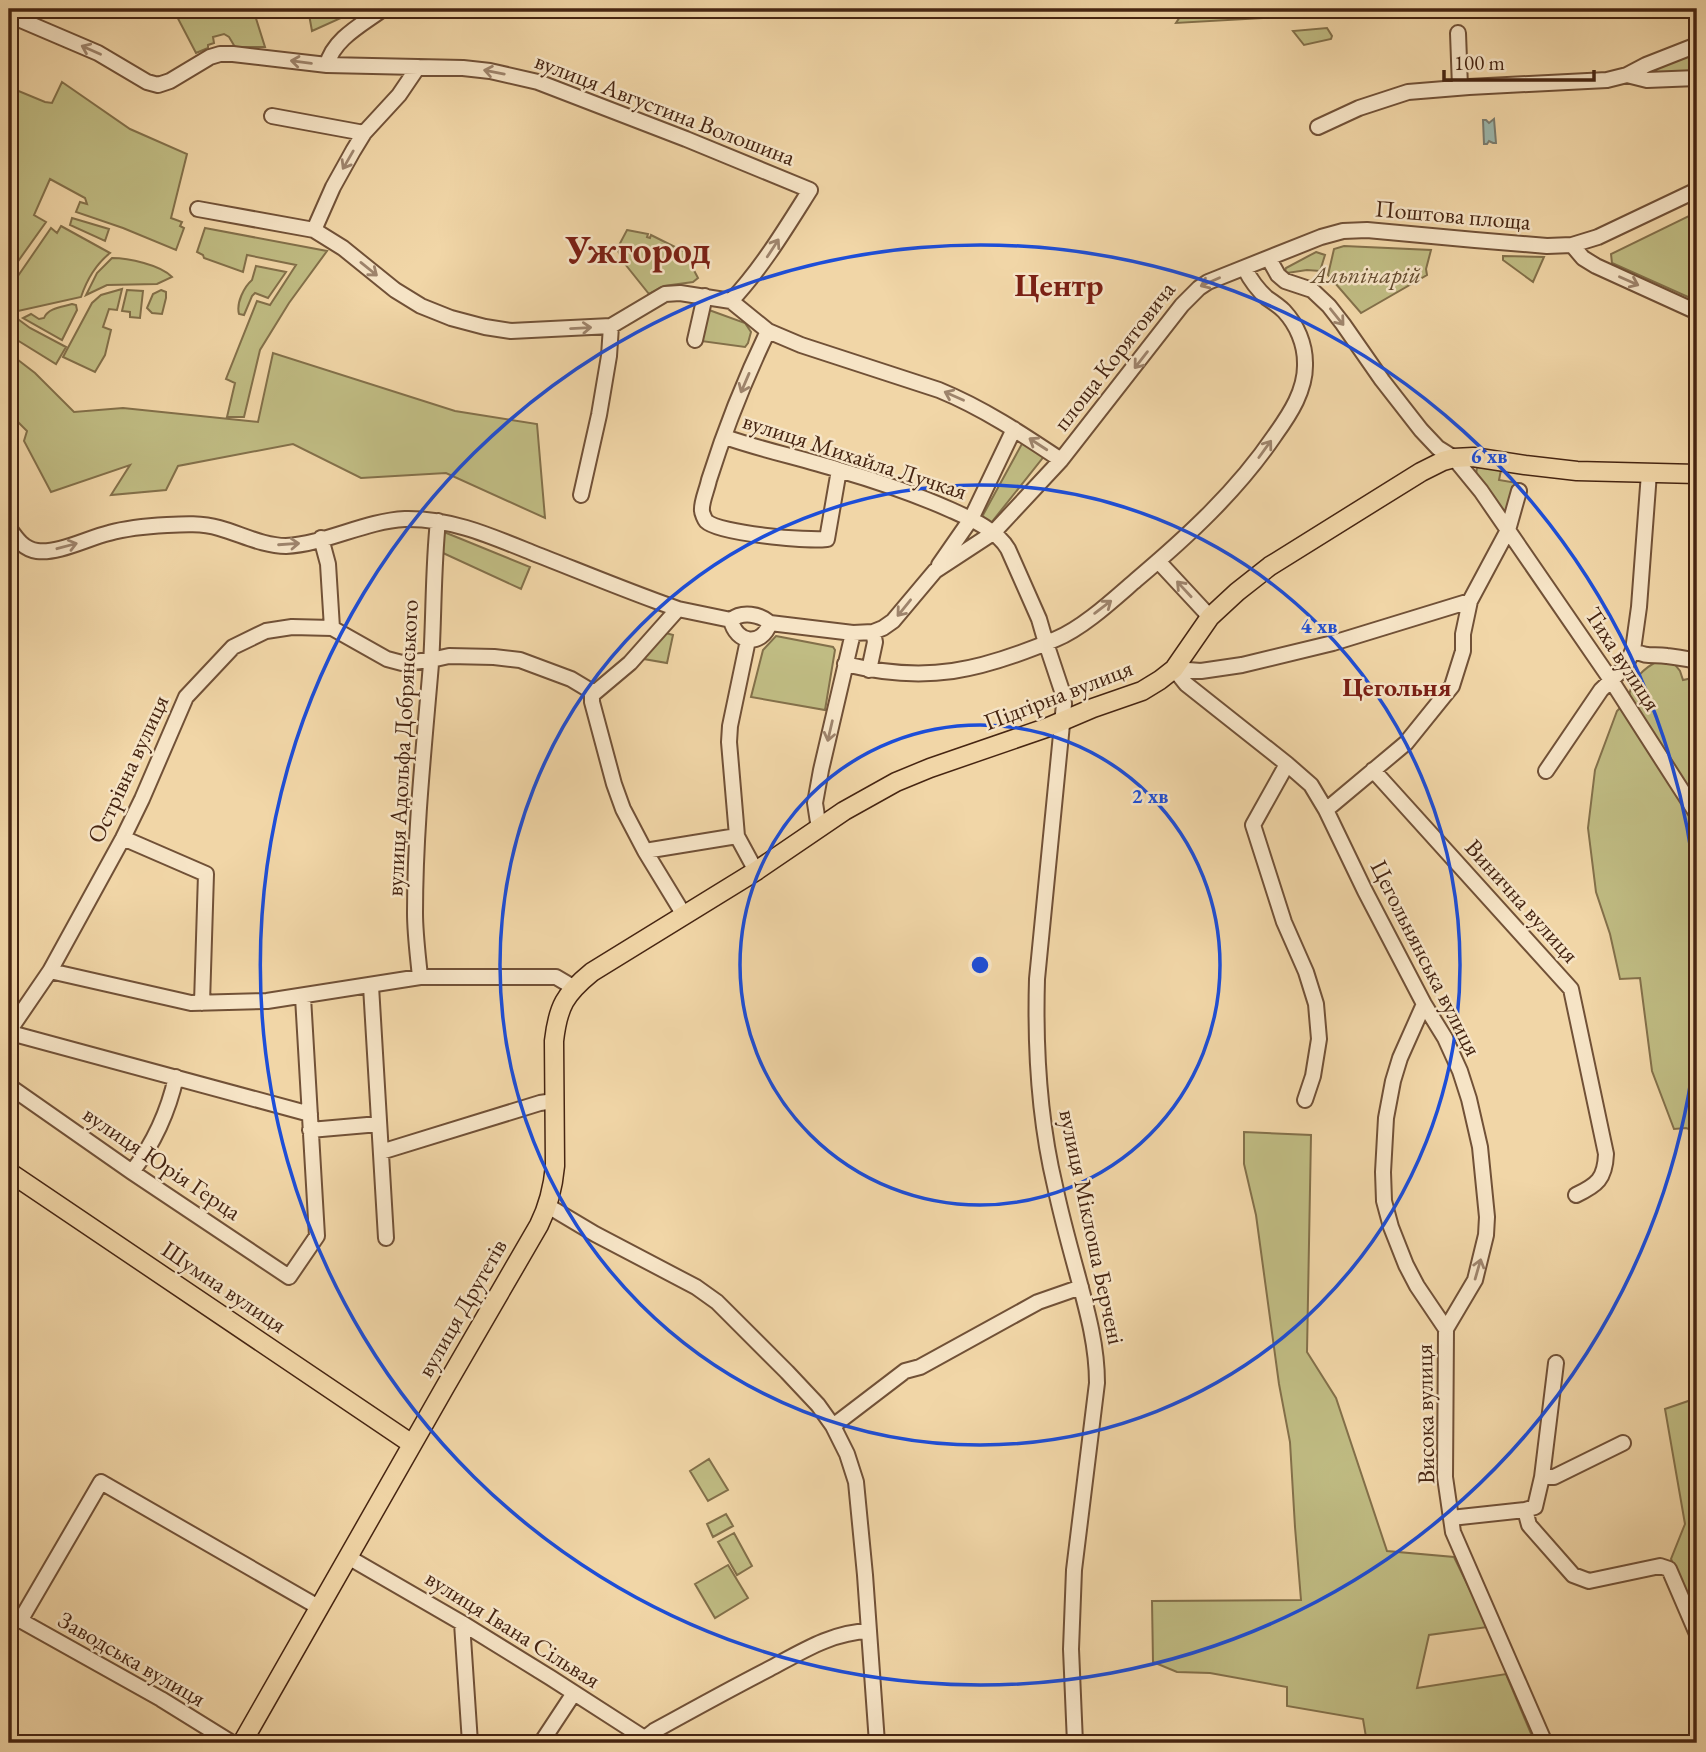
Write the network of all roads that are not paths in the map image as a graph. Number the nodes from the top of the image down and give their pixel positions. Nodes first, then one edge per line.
1 (383, 9) edge
2 (9, 15) edge
3 (1458, 33) dead end
4 (1697, 45) edge
5 (327, 65) junction
6 (418, 67) junction
7 (1627, 75) junction
8 (1697, 78) edge
9 (1460, 88) junction
10 (272, 116) dead end
11 (1318, 127) dead end
12 (365, 133) junction
13 (1697, 190) edge
14 (198, 209) dead end
15 (314, 230) junction
16 (1572, 246) junction
17 (1269, 259) junction
18 (1245, 269) junction
19 (705, 296) junction
20 (731, 301) junction
21 (1697, 312) edge
22 (611, 326) junction
23 (768, 331) junction
24 (695, 340) dead end
25 (1014, 429) junction
26 (724, 437) junction
27 (1454, 458) junction
28 (1061, 460) junction
29 (839, 470) junction
30 (1649, 473) junction
31 (1697, 474) edge
32 (1519, 491) dead end
33 (581, 495) dead end
34 (971, 519) junction
35 (438, 521) junction
36 (9, 528) edge
37 (1508, 530) junction
38 (993, 533) junction
39 (321, 538) junction
40 (1158, 561) junction
41 (935, 571) junction
42 (1470, 601) junction
43 (678, 609) junction
44 (1210, 617) junction
45 (731, 620) junction
46 (770, 623) junction
47 (332, 628) junction
48 (873, 632) junction
49 (853, 633) junction
50 (748, 640) junction
51 (1045, 643) junction
52 (1633, 650) junction
53 (431, 660) junction
54 (1697, 661) edge
55 (845, 664) junction
56 (1174, 669) junction
57 (869, 670) junction
58 (1611, 680) junction
59 (592, 695) junction
60 (1063, 721) junction
61 (1287, 764) junction
62 (1373, 770) junction
63 (1546, 771) dead end
64 (1326, 810) junction
65 (1697, 814) edge
66 (819, 829) junction
67 (737, 836) junction
68 (122, 838) junction
69 (645, 851) junction
70 (756, 871) junction
71 (684, 915) junction
72 (50, 971) junction
73 (420, 977) junction
74 (371, 986) junction
75 (573, 987) junction
76 (303, 997) junction
77 (202, 1003) junction
78 (1424, 1004) junction
79 (9, 1030) edge
80 (176, 1077) junction
81 (9, 1086) edge
82 (1305, 1100) dead end
83 (554, 1101) junction
84 (310, 1114) junction
85 (379, 1124) junction
86 (310, 1130) junction
87 (381, 1152) junction
88 (9, 1172) edge
89 (132, 1172) junction
90 (1576, 1195) dead end
91 (548, 1206) junction
92 (386, 1238) dead end
93 (1081, 1287) junction
94 (1446, 1329) junction
95 (1556, 1363) dead end
96 (833, 1426) junction
97 (1623, 1443) dead end
98 (412, 1444) junction
99 (1542, 1477) junction
100 (1525, 1510) junction
101 (1451, 1518) junction
102 (348, 1557) junction
103 (320, 1608) junction
104 (14, 1618) edge
105 (462, 1622) junction
106 (869, 1631) junction
107 (1697, 1634) edge
108 (574, 1693) junction
109 (649, 1740) edge
110 (232, 1743) edge
111 (242, 1743) edge
112 (470, 1743) edge
113 (541, 1743) edge
114 (877, 1743) edge
115 (1075, 1743) edge
116 (1545, 1743) edge

1 - 5 street
5 -> 2 street, вулиця Августина Волошина
3 - 9 street
4 - 7 street
5 - 6 street, вулиця Августина Волошина
6 - 12 street
20 -> 6 street, вулиця Августина Волошина
7 - 8 street
7 - 9 street
9 - 11 street
10 - 12 street
12 -> 15 street
13 - 16 street
14 - 15 street
15 -> 22 street
16 - 17 street, Поштова площа
16 -> 21 street
17 - 18 street, площа Корятовича
17 -> 27 street, Тиха вулиця
18 -> 28 street, площа Корятовича
40 -> 18 street
19 - 20 street
19 - 22 street
19 - 24 street
20 - 23 street
22 - 33 street
25 -> 23 street
23 -> 26 street
28 -> 25 street, площа Корятовича
25 - 34 street, площа Корятовича
26 - 29 street, вулиця Михайла Лучкая
26 - 29 street
27 - 30 main road
27 - 37 street, Тиха вулиця
27 - 44 main road, Підгірна вулиця
28 - 38 street, площа Корятовича
29 - 34 street, вулиця Михайла Лучкая
30 - 31 main road
30 - 52 street
32 - 37 street
34 - 38 street
34 - 41 street, площа Корятовича
35 - 39 street
35 - 43 street
35 - 53 street, вулиця Адольфа Добрянського
36 -> 39 street
37 - 42 street
37 - 58 street, Тиха вулиця
38 - 41 street, площа Корятовича
38 - 51 street, вулиця Міклоша Берчені
39 - 47 street
44 -> 40 street
51 -> 40 street
41 -> 48 street, площа Корятовича
42 - 56 street
42 - 62 street
43 - 45 street
43 - 59 street
44 - 56 main road, Підгірна вулиця
45 - 46 street
45 - 50 street
46 - 49 street
46 - 50 street
47 - 53 street, Острівна вулиця
47 - 68 street, Острівна вулиця
48 - 49 street
48 - 57 street
49 - 55 street
50 - 67 street
51 - 57 street
51 - 60 street, вулиця Міклоша Берчені
52 - 54 street
52 - 58 street
53 - 59 street, Острівна вулиця
53 - 73 street, вулиця Адольфа Добрянського
55 - 57 street
55 -> 66 street
56 - 60 main road, Підгірна вулиця
56 - 61 street, Цегольнянська вулиця
58 - 63 street
58 - 65 street, Тиха вулиця
59 - 69 street
60 - 66 main road, Підгірна вулиця
60 - 93 street, вулиця Міклоша Берчені
61 - 64 street, Цегольнянська вулиця
61 - 82 street
62 - 64 street
62 - 90 street, Винична вулиця
64 - 78 street, Цегольнянська вулиця
66 - 70 main road, Підгірна вулиця
67 - 69 street
67 - 70 street
68 - 72 street, Острівна вулиця
68 - 77 street
69 - 71 street
70 - 71 main road, Підгірна вулиця
71 - 75 main road, вулиця Другетів
72 - 77 street
72 - 79 street, Острівна вулиця
73 - 74 street
73 - 75 street
74 - 76 street
74 - 85 street
75 - 83 main road, вулиця Другетів
76 - 77 street
76 - 84 street
94 -> 78 street, Цегольнянська вулиця
78 - 94 street, Висока вулиця
79 - 80 street
80 - 84 street
80 - 89 street
81 - 89 street, вулиця Юрія Герца
83 - 87 street
83 - 91 main road, вулиця Другетів
84 - 86 street
85 - 86 street
85 - 87 street
86 - 89 street, вулиця Юрія Герца
87 - 92 street
88 - 98 main road, Шумна вулиця
91 - 96 street
91 - 98 main road, вулиця Другетів
93 - 96 street
93 - 115 street, вулиця Міклоша Берчені
94 - 101 street, Висока вулиця
95 - 99 street
96 - 106 street
97 - 99 street
98 - 102 main road, вулиця Другетів
99 - 100 street
100 - 101 street
100 - 107 street
101 - 116 street, Висока вулиця
102 - 103 main road, вулиця Другетів
102 - 105 street, вулиця Івана Сільвая
103 - 104 street
103 - 111 main road, вулиця Другетів
104 - 110 street, Заводська вулиця
105 - 108 street, вулиця Івана Сільвая
105 - 112 street
106 - 109 street
106 - 114 street
108 - 109 street, вулиця Івана Сільвая
108 - 113 street

